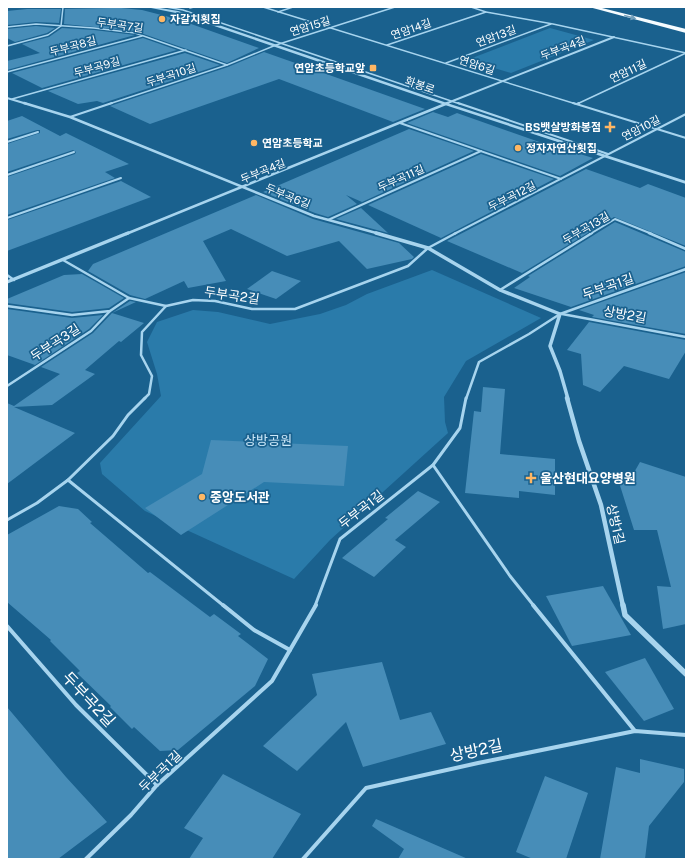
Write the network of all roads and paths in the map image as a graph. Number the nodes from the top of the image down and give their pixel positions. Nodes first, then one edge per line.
1 (63, 7) edge
2 (148, 7) edge
3 (166, 7) edge
4 (194, 7) edge
5 (263, 7) edge
6 (293, 7) edge
7 (395, 7) edge
8 (471, 7) edge
9 (592, 7) edge
10 (618, 7) edge
11 (190, 8) edge
12 (277, 12) junction
13 (486, 12) junction
14 (553, 24) junction
15 (686, 24) edge
16 (61, 26) junction
17 (7, 27) edge
18 (329, 28) junction
19 (686, 31) edge
20 (143, 35) junction
21 (614, 37) junction
22 (282, 43) junction
23 (276, 45) junction
24 (387, 45) junction
25 (7, 46) edge
26 (186, 50) junction
27 (686, 53) edge
28 (446, 63) junction
29 (227, 65) junction
30 (7, 72) edge
31 (502, 81) junction
32 (7, 98) edge
33 (12, 99) junction
34 (453, 101) junction
35 (446, 104) junction
36 (576, 104) junction
37 (686, 114) edge
38 (70, 117) junction
39 (400, 123) junction
40 (658, 129) junction
41 (38, 132) dead end
42 (686, 138) edge
43 (7, 142) edge
44 (74, 152) dead end
45 (481, 152) junction
46 (608, 154) junction
47 (604, 157) junction
48 (7, 175) edge
49 (121, 178) dead end
50 (561, 180) junction
51 (686, 183) edge
52 (244, 187) junction
53 (7, 218) edge
54 (328, 220) junction
55 (428, 248) junction
56 (686, 248) edge
57 (63, 260) junction
58 (686, 269) edge
59 (7, 275) edge
60 (14, 280) junction
61 (7, 282) edge
62 (500, 290) junction
63 (129, 298) junction
64 (7, 306) edge
65 (166, 306) junction
66 (110, 311) junction
67 (560, 314) junction
68 (686, 337) edge
69 (7, 386) edge
70 (433, 465) junction
71 (68, 480) junction
72 (7, 520) edge
73 (7, 626) edge
74 (290, 650) junction
75 (686, 674) edge
76 (635, 731) junction
77 (686, 735) edge
78 (157, 785) junction
79 (86, 859) edge
80 (303, 859) edge

1 - 16 lane
2 - 23 street, 화봉로
3 - 22 lane
4 - 11 lane
5 - 12 lane, 연암6길
6 - 12 lane
7 - 18 lane, 연암15길
8 - 13 lane
9 -> 19 highway
10 - 15 highway
12 - 18 lane, 연암6길
13 - 14 lane
13 - 24 lane, 연암14길
14 - 21 lane
14 - 28 lane, 연암13길
16 - 17 lane, 두부곡7길
16 - 20 lane, 두부곡7길
16 - 25 lane
18 - 22 lane, 연암15길
18 - 24 lane, 연암6길
20 - 26 lane, 두부곡7길
20 - 30 lane, 두부곡8길
21 - 27 lane
21 - 31 street, 두부곡4길
22 - 23 lane, 연암15길
22 - 34 lane
23 - 29 lane, 두부곡10길
23 - 35 street, 화봉로
24 - 28 lane, 연암6길
26 - 29 lane, 두부곡7길
26 - 33 lane, 두부곡9길
27 - 36 lane, 연암11길
28 - 31 lane, 연암6길
29 - 38 lane, 두부곡10길
31 - 34 street, 두부곡4길
31 - 36 lane, 연암6길
32 - 33 street, 두부곡6길
33 - 38 street, 두부곡6길
34 - 35 street, 두부곡4길
34 - 46 lane
35 - 39 street, 두부곡4길
35 - 47 street, 화봉로
36 - 40 lane, 연암6길
37 - 40 lane, 연암10길
38 - 52 street, 두부곡6길
39 - 45 lane
39 - 52 street, 두부곡4길
40 - 42 lane, 연암6길
40 - 46 lane, 연암10길
41 - 43 lane
44 - 48 lane
45 - 50 lane
45 - 54 lane, 두부곡11길
46 - 47 lane, 연암10길
47 - 50 lane, 두부곡12길
47 - 51 street, 화봉로
49 - 53 lane
50 - 55 lane, 두부곡12길
52 - 54 street, 두부곡6길
52 - 57 street, 두부곡4길
54 - 55 street, 두부곡6길
55 - 62 street, 두부곡6길
55 - 65 lane, 두부곡2길
56 - 62 lane, 두부곡13길
57 - 60 street, 두부곡4길
57 - 63 lane
58 - 67 lane, 두부곡1길
59 - 60 lane
60 - 61 street, 두부곡4길
62 - 67 street, 두부곡6길
63 - 65 lane
63 - 66 lane, 두부곡3길
64 - 66 lane, 두부곡3길
65 - 71 lane
66 - 69 lane, 두부곡3길
67 - 68 lane, 상방2길
67 - 70 lane, 두부곡1길
67 - 75 street, 상방1길
70 - 74 lane, 두부곡1길
70 - 76 lane
71 - 72 lane
71 - 74 lane
73 - 78 lane, 두부곡2길
74 - 78 lane, 두부곡1길
76 - 77 lane, 상방2길
76 - 80 lane, 상방2길
78 - 79 lane, 두부곡1길

